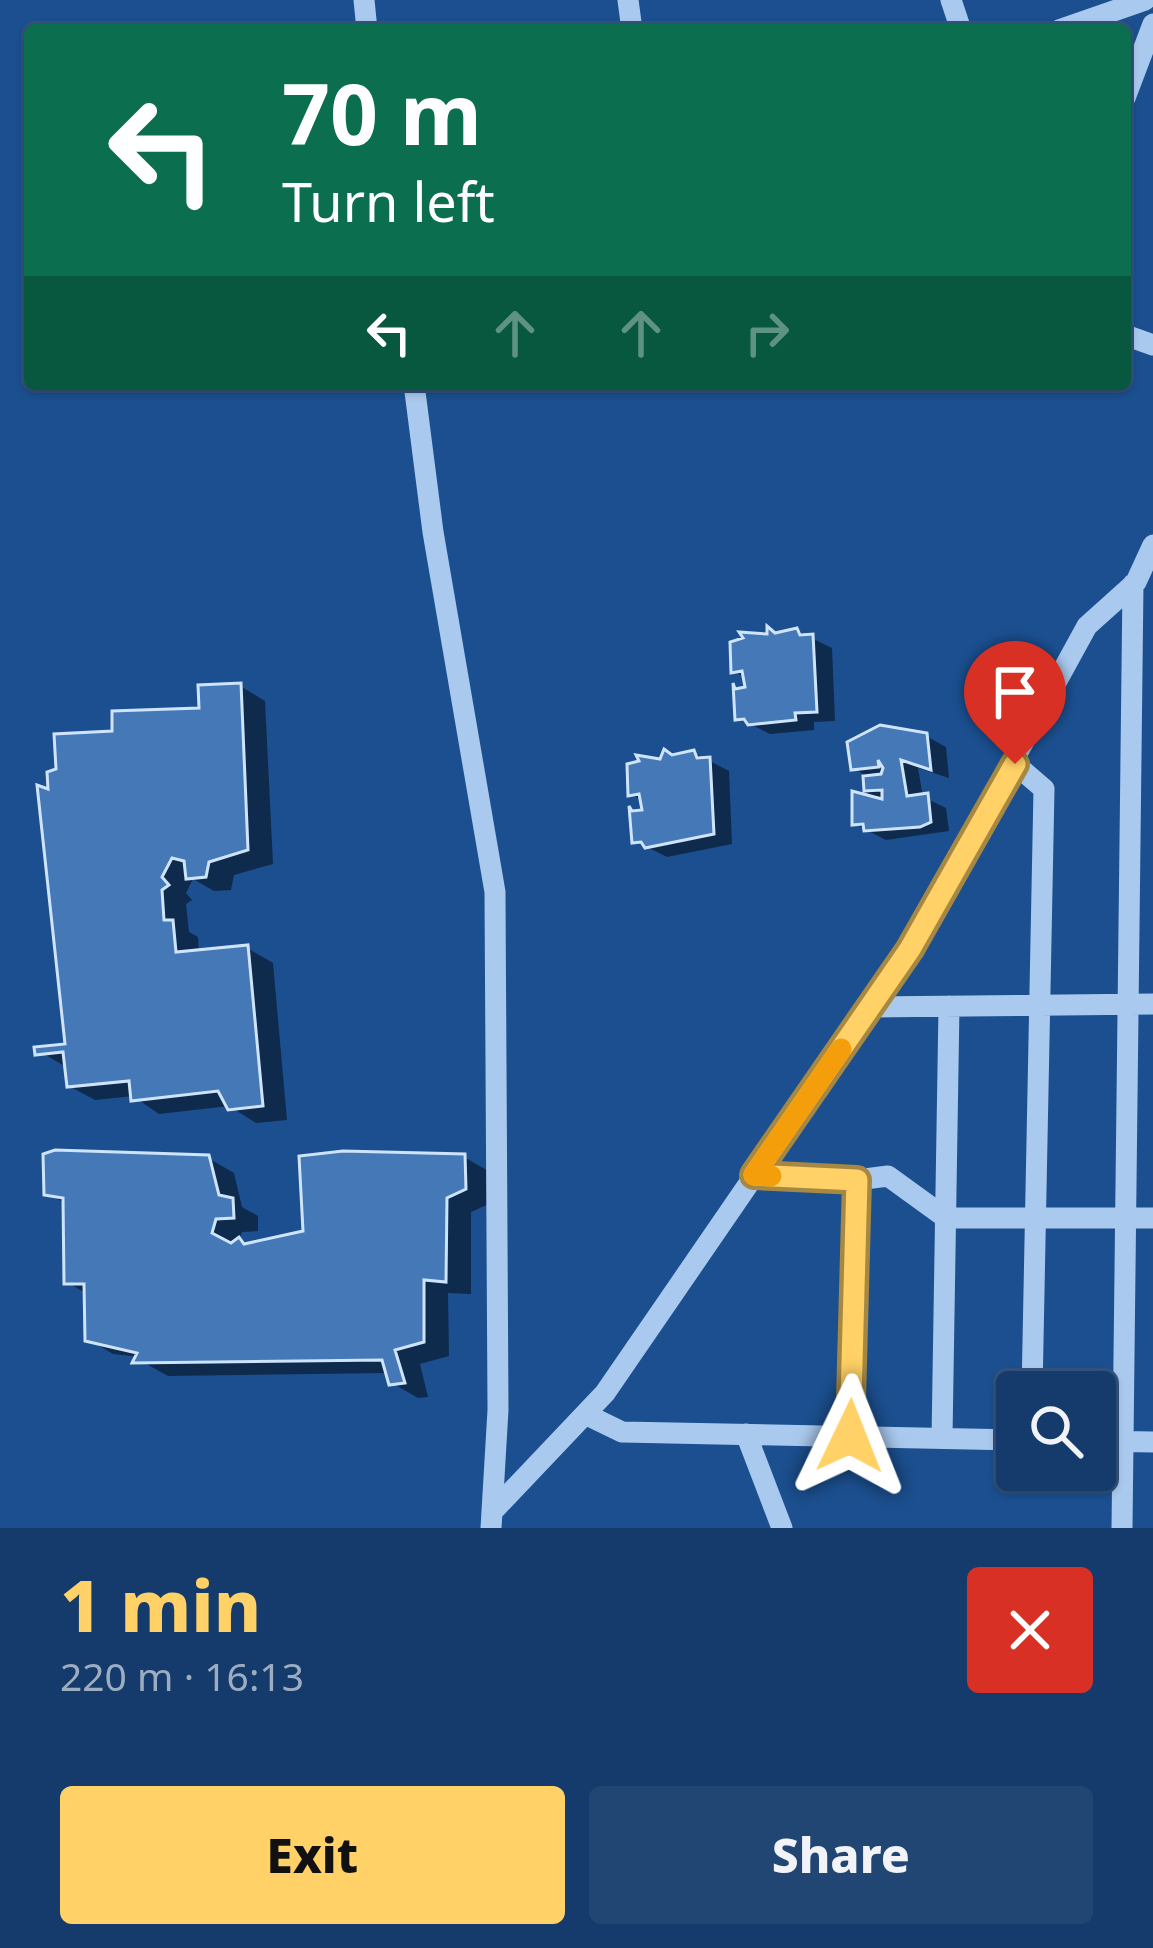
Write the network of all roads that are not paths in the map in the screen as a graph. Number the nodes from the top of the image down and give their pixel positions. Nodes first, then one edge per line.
1 (1145, 0) edge
2 (1076, 24) edge
3 (1153, 24) edge
4 (1131, 82) edge
5 (415, 390) edge
6 (1153, 545) edge
7 (1133, 584) junction
8 (1015, 764) junction
9 (1130, 1004) junction
10 (1153, 1004) edge
11 (1041, 1005) junction
12 (949, 1006) junction
13 (870, 1007) junction
14 (754, 1175) junction
15 (857, 1180) junction
16 (946, 1218) junction
17 (1034, 1218) junction
18 (1128, 1218) junction
19 (1153, 1218) edge
20 (1032, 1371) edge
21 (585, 1414) junction
22 (746, 1434) junction
23 (850, 1436) junction
24 (942, 1438) junction
25 (996, 1439) edge
26 (1116, 1442) edge
27 (1125, 1442) junction
28 (1153, 1442) edge
29 (492, 1520) edge
30 (782, 1528) edge
31 (1122, 1528) edge

1 - 2 street
3 - 4 street
5 - 29 street
6 - 7 street
7 - 8 street
7 - 9 street
8 - 11 street
8 - 13 street
9 - 10 street
9 - 11 street
9 - 18 street
11 - 12 street
11 - 17 street
12 - 13 street
12 - 16 street
13 - 14 street
14 - 15 street
14 - 21 street
15 - 16 street
15 - 23 street
16 - 17 street
16 - 24 street
17 - 18 street
17 - 20 street
18 - 19 street
18 - 27 street
21 - 22 street
21 - 29 street
22 - 23 street
22 - 30 street
23 - 24 street
24 - 25 street
26 - 27 street
27 - 28 street
27 - 31 street

